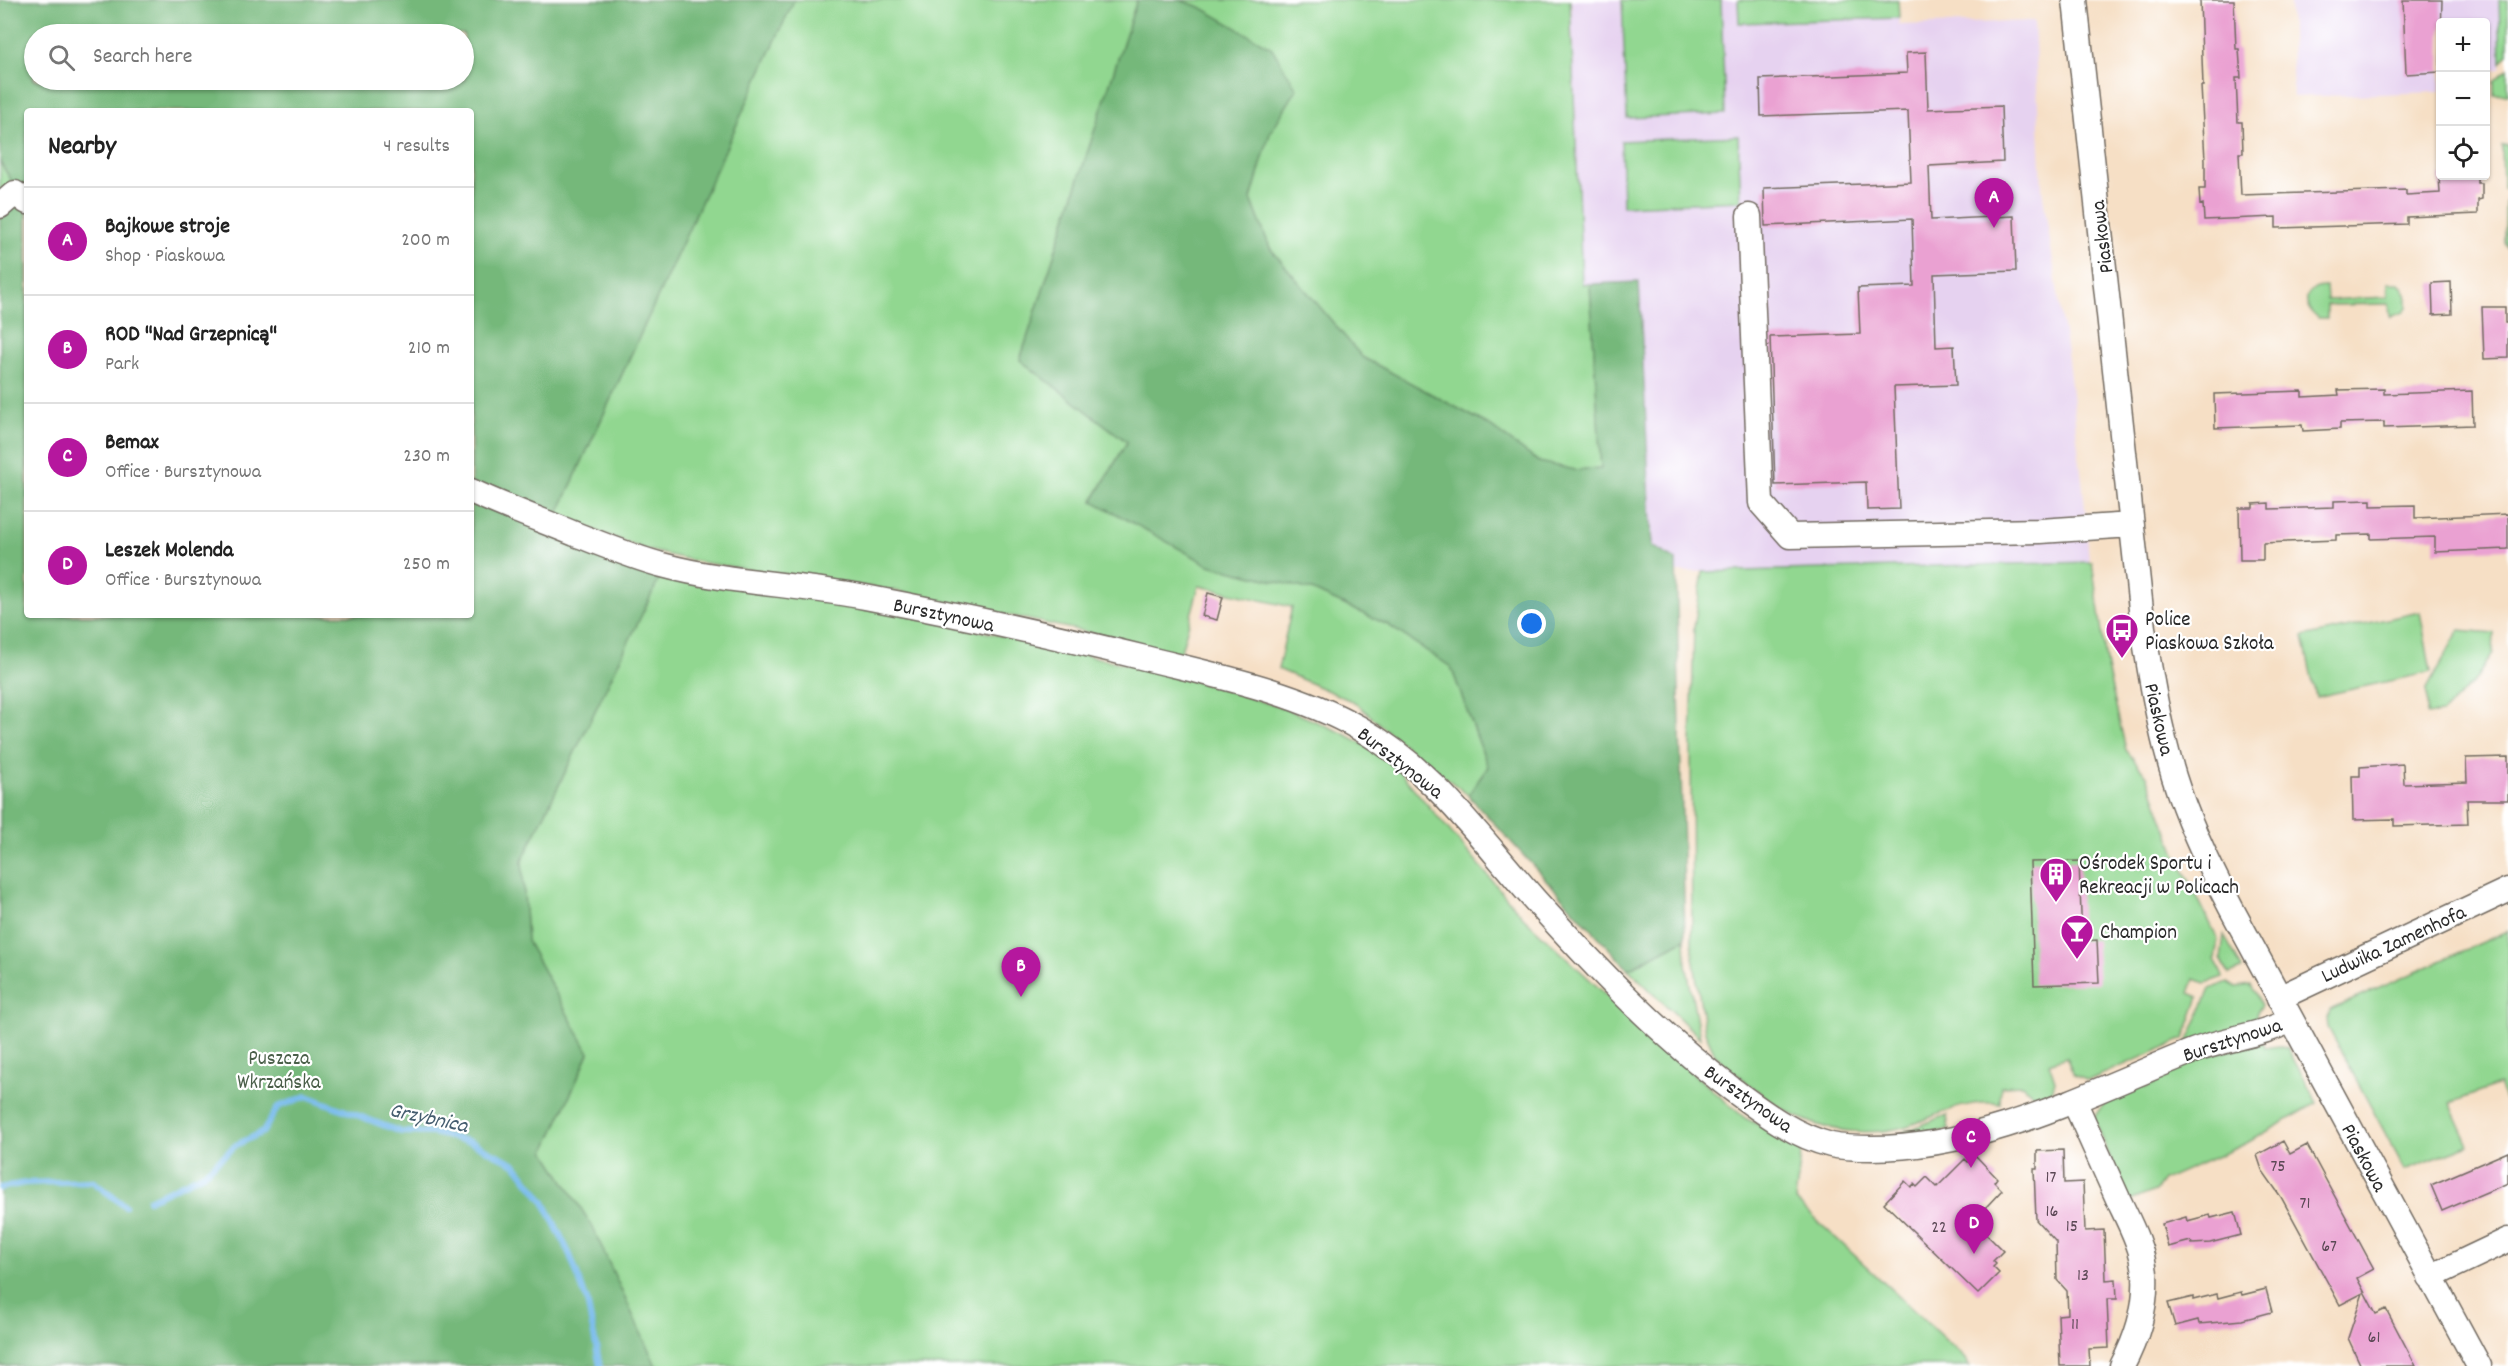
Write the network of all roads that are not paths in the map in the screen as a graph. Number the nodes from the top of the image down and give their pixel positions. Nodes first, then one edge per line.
1 (2075, 0) edge
2 (24, 200) edge
3 (0, 206) edge
4 (1749, 216) dead end
5 (474, 492) edge
6 (2132, 525) junction
7 (2508, 890) edge
8 (2279, 998) junction
9 (2291, 1020) junction
10 (2074, 1101) junction
11 (2508, 1240) edge
12 (2430, 1276) junction
13 (2122, 1366) edge
14 (2479, 1366) edge

1 - 6 street, Piaskowa
2 - 3 street
4 - 6 street
5 - 10 street, Bursztynowa
6 - 8 street, Piaskowa
7 - 8 street, Ludwika Zamenhofa
8 - 9 street, Piaskowa
9 - 10 street, Bursztynowa
9 - 12 street, Piaskowa
10 - 13 street
11 - 12 street
12 - 14 street, Piaskowa

